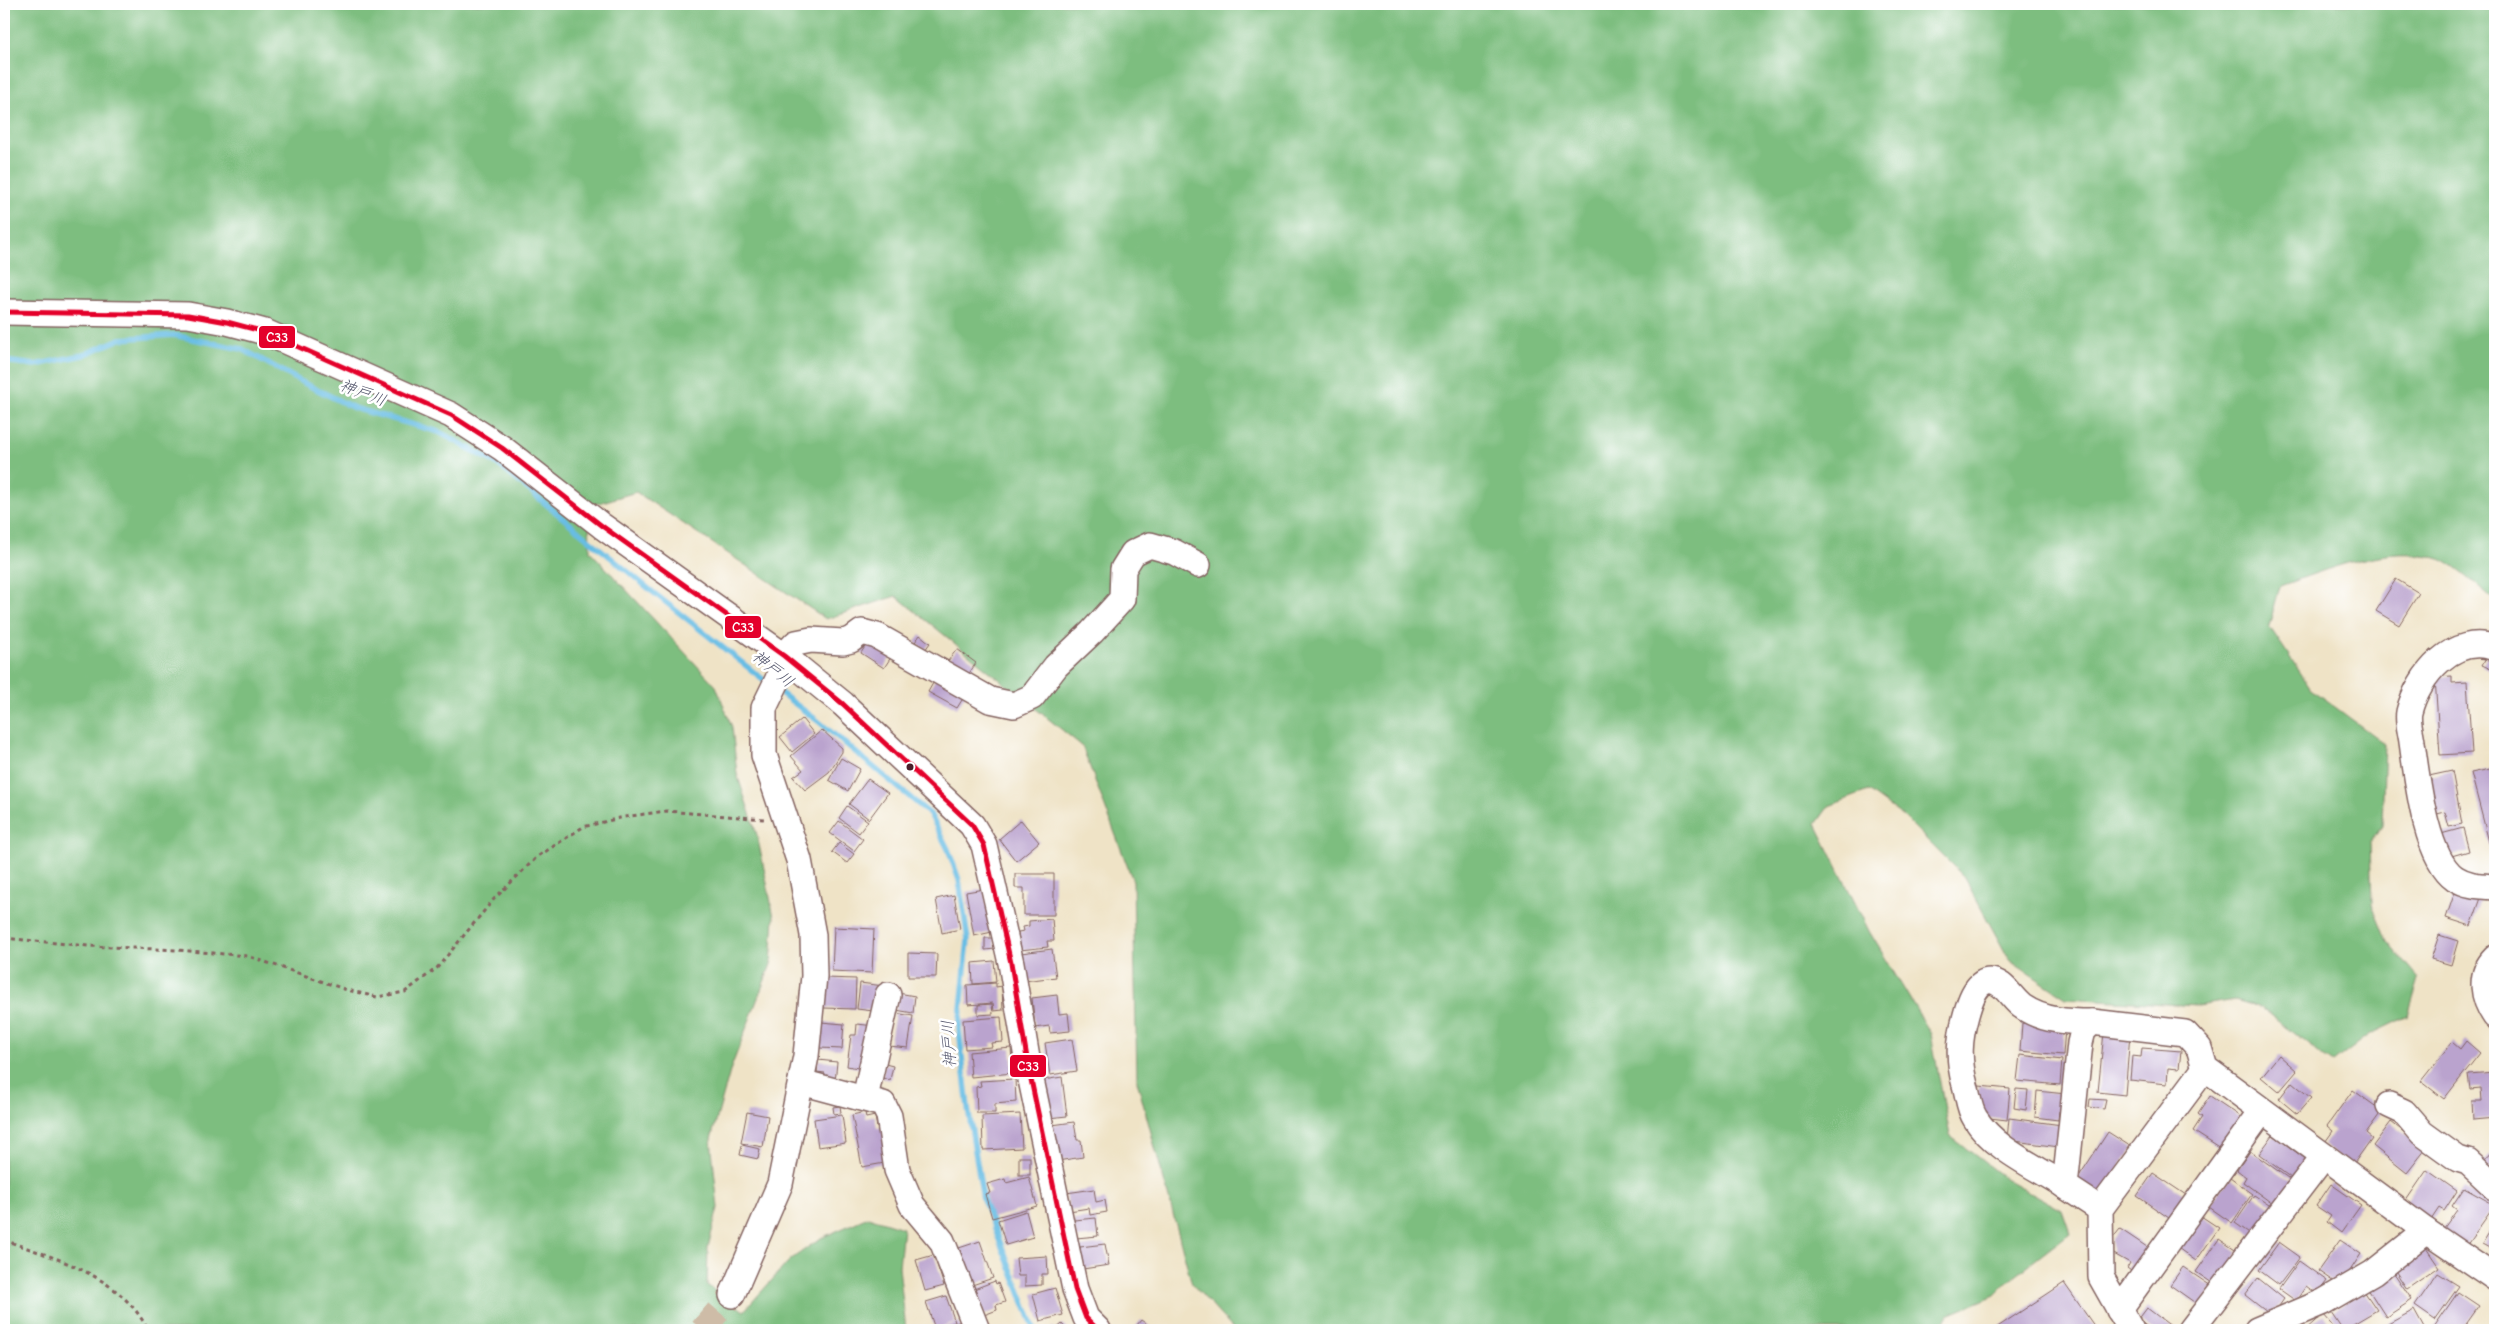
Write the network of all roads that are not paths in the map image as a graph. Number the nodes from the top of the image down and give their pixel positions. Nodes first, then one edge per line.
1 (4, 312) edge
2 (1198, 565) dead end
3 (2495, 648) edge
4 (784, 656) junction
5 (2495, 887) edge
6 (2495, 958) edge
7 (888, 995) dead end
8 (2495, 1016) edge
9 (2092, 1022) junction
10 (2204, 1068) junction
11 (801, 1082) junction
12 (866, 1098) junction
13 (2389, 1105) dead end
14 (2262, 1111) junction
15 (2324, 1156) junction
16 (2065, 1186) junction
17 (2495, 1188) edge
18 (2100, 1209) junction
19 (2426, 1231) junction
20 (2495, 1278) edge
21 (732, 1295) tunnel mouth
22 (2125, 1320) edge
23 (977, 1330) edge
24 (1098, 1330) edge
25 (2191, 1330) edge
26 (2257, 1330) edge

1 - 4 street
2 - 4 street
3 - 5 street
4 - 11 street
4 - 24 street
6 - 8 street
7 - 12 street
9 - 10 street
9 - 16 street
9 - 16 street
10 - 14 street
10 - 18 street
11 - 12 street
11 - 21 street
12 - 23 street
13 - 17 street
14 - 15 street
14 - 22 street
15 - 19 street
15 - 25 street
16 - 18 street
18 - 22 street
19 - 20 street
19 - 26 street

